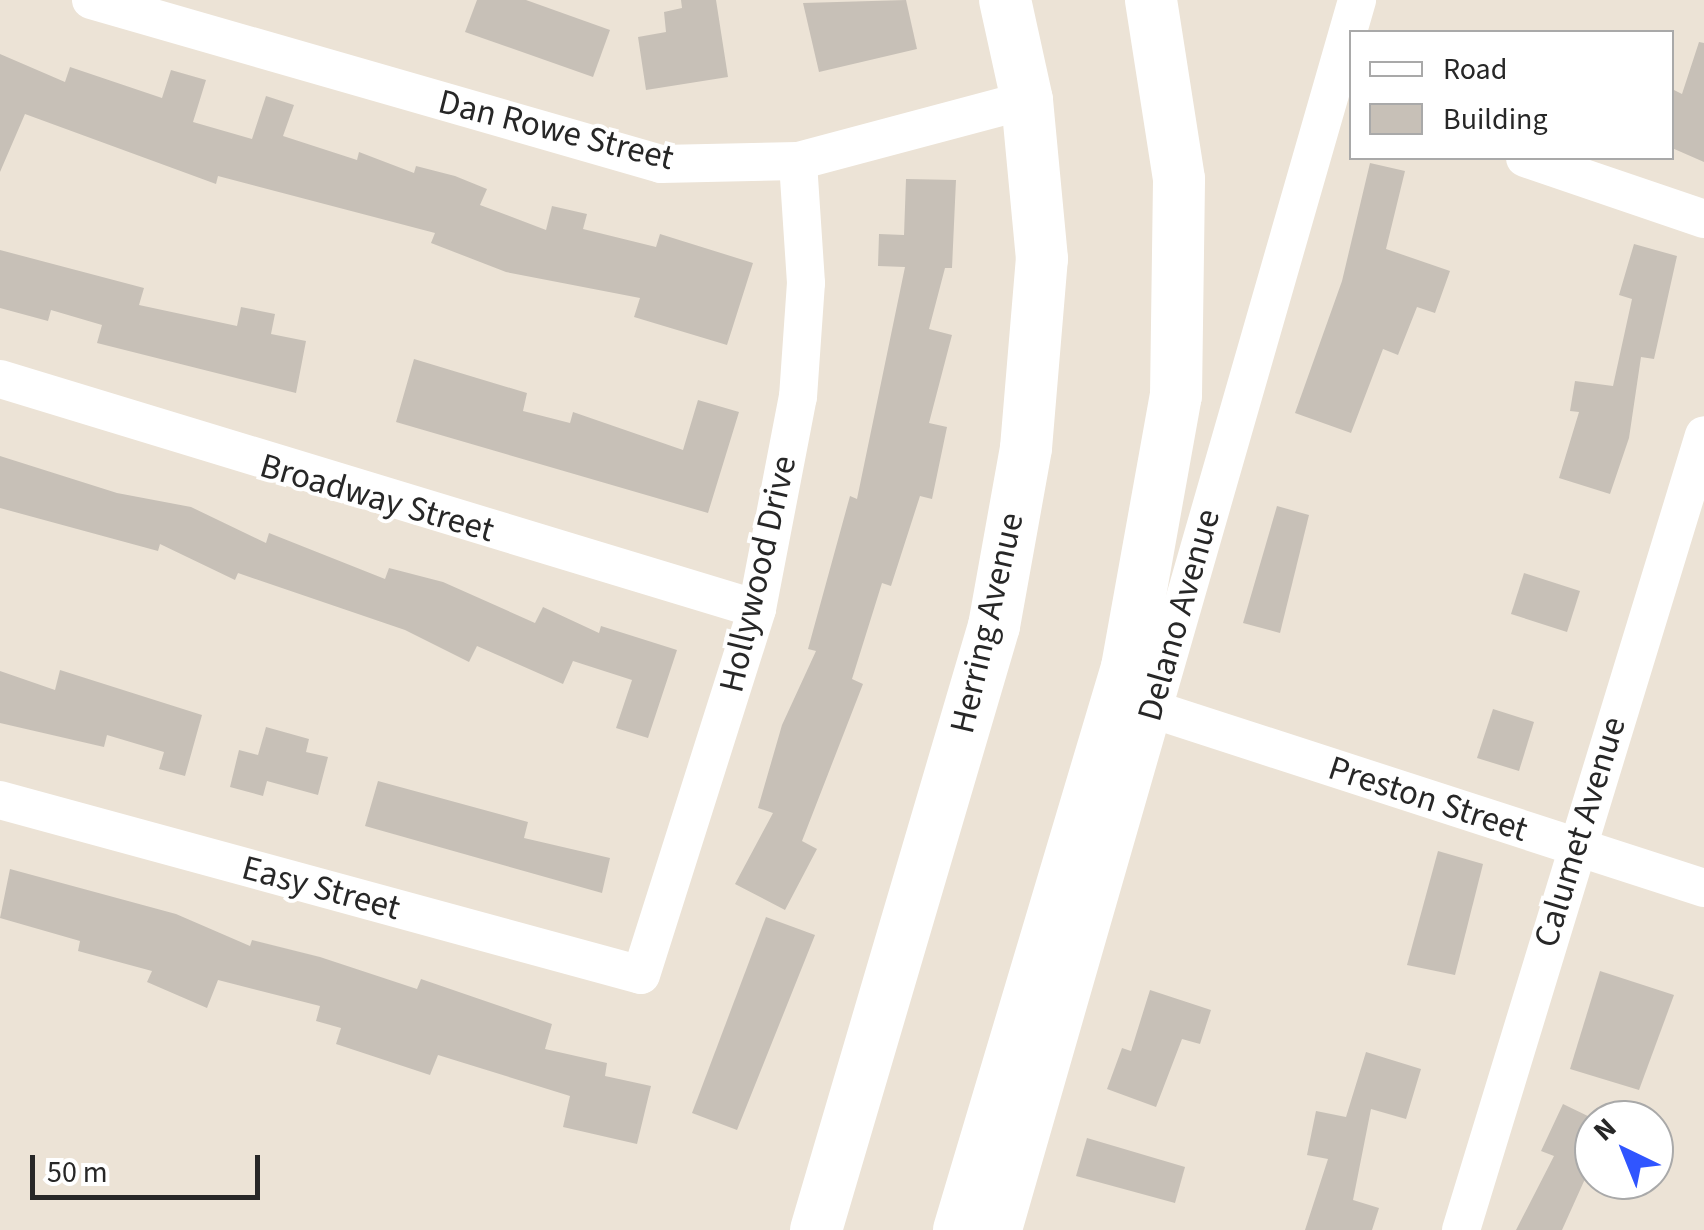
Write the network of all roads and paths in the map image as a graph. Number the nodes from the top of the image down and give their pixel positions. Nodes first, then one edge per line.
1 (91, 0) edge
2 (1006, 0) edge
3 (1151, 0) edge
4 (1357, 0) edge
5 (1352, 30) edge
6 (1349, 48) edge
7 (1341, 95) edge
8 (1027, 100) junction
9 (1530, 160) edge
10 (798, 161) junction
11 (1704, 219) edge
12 (0, 379) edge
13 (1704, 435) edge
14 (757, 610) junction
15 (1152, 709) junction
16 (0, 800) edge
17 (1574, 846) junction
18 (1704, 888) edge
19 (641, 975) joint
20 (816, 1230) edge
21 (959, 1230) edge
22 (1003, 1230) edge
23 (1461, 1230) edge

1 - 10 street, Dan Rowe Street
2 - 8 main road, Herring Avenue
3 - 21 main road
4 - 5 street, Delano Avenue
6 - 7 street, Delano Avenue
7 - 15 street, Delano Avenue
8 - 10 street, Dan Rowe Street
8 - 20 main road, Herring Avenue
9 - 11 street
10 - 14 street, Hollywood Drive
12 - 14 street, Broadway Street
13 - 17 street, Calumet Avenue
14 - 19 street, Hollywood Drive
15 - 17 street, Preston Street
15 - 22 street, Delano Avenue
16 - 19 street, Easy Street
17 - 18 street, Preston Street
17 - 23 street, Calumet Avenue

